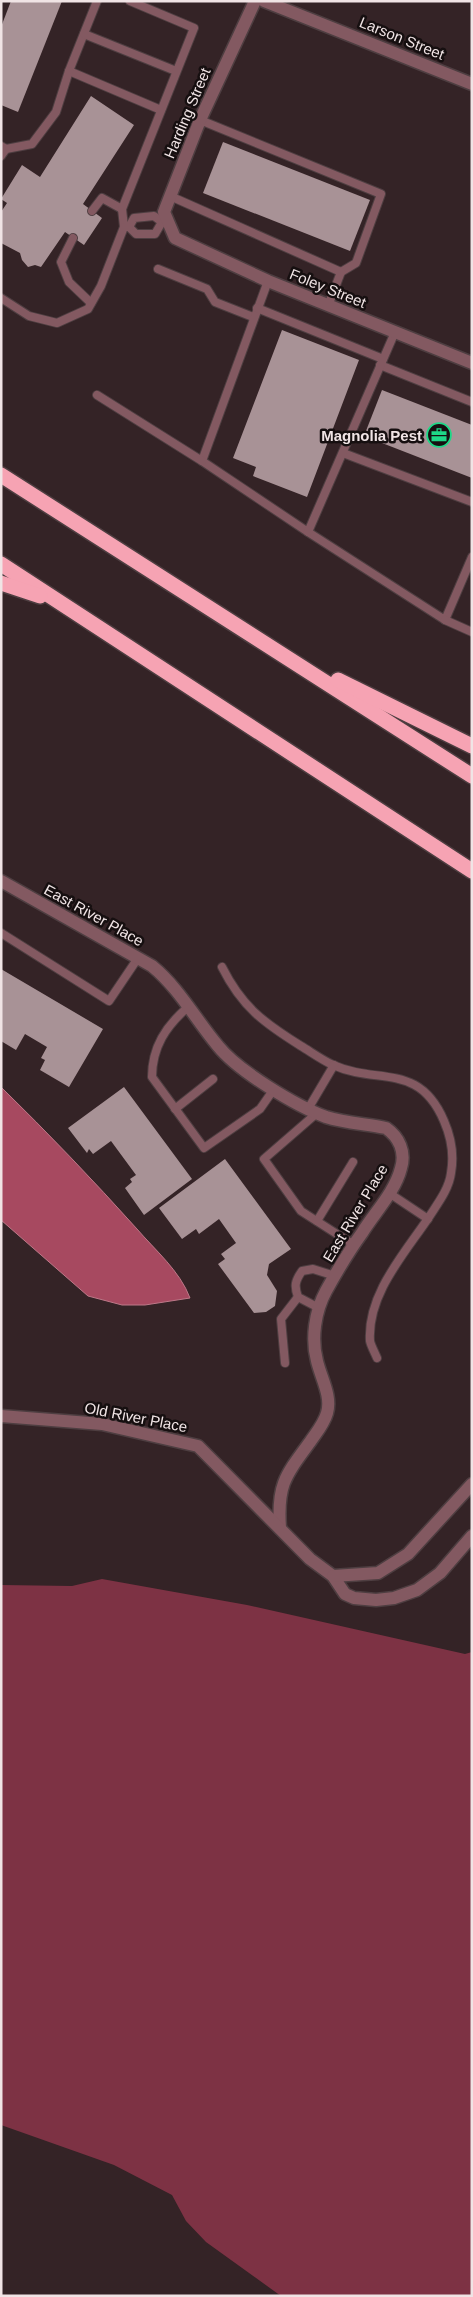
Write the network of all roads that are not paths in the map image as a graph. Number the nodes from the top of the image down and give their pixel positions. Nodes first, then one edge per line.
1 (97, 1) edge
2 (130, 1) edge
3 (255, 1) edge
4 (264, 1) edge
5 (84, 34) junction
6 (69, 71) junction
7 (176, 71) junction
8 (472, 84) edge
9 (161, 110) junction
10 (200, 120) junction
11 (4, 147) edge
12 (1, 156) edge
13 (170, 196) junction
14 (122, 209) junction
15 (92, 211) dead end
16 (165, 222) junction
17 (126, 227) junction
18 (74, 238) dead end
19 (175, 238) joint
20 (158, 270) dead end
21 (341, 272) junction
22 (268, 281) junction
23 (1, 298) edge
24 (92, 303) junction
25 (328, 306) junction
26 (257, 308) junction
27 (253, 318) junction
28 (395, 332) junction
29 (382, 362) junction
30 (472, 363) edge
31 (97, 395) dead end
32 (472, 402) edge
33 (343, 453) junction
34 (202, 461) junction
35 (1, 475) edge
36 (472, 502) edge
37 (308, 532) junction
38 (472, 557) edge
39 (1, 564) edge
40 (1, 583) edge
41 (61, 603) junction
42 (445, 620) junction
43 (472, 632) edge
44 (269, 646) junction
45 (472, 746) edge
46 (472, 776) edge
47 (472, 871) edge
48 (1, 881) edge
49 (1, 933) edge
50 (138, 958) junction
51 (222, 967) dead end
52 (188, 1006) junction
53 (334, 1066) junction
54 (214, 1079) dead end
55 (274, 1089) junction
56 (175, 1109) junction
57 (313, 1111) junction
58 (353, 1162) dead end
59 (389, 1193) junction
60 (428, 1219) junction
61 (317, 1221) junction
62 (354, 1244) junction
63 (335, 1276) junction
64 (298, 1297) junction
65 (319, 1308) junction
66 (377, 1358) dead end
67 (285, 1363) dead end
68 (1, 1416) edge
69 (472, 1484) edge
70 (280, 1528) junction
71 (472, 1536) edge
72 (333, 1576) junction

1 - 5 lane
2 - 7 lane
3 - 10 street, Harding Street
4 - 8 street, Larson Street
5 - 6 lane
5 - 7 lane
6 - 9 lane
6 - 11 lane
7 - 9 lane
9 - 14 lane
10 - 13 street, Harding Street
10 - 21 lane
11 - 12 lane
13 - 16 street, Harding Street
13 - 21 lane
14 - 15 lane
14 - 17 lane
16 - 17 lane
16 - 17 lane
16 - 19 street, Harding Street
17 - 24 lane
18 - 24 lane
19 - 22 street, Foley Street
20 - 27 lane
21 - 25 lane
22 - 25 street, Foley Street
22 - 26 lane
23 - 24 lane
25 - 28 street, Foley Street
26 - 27 lane
26 - 29 lane
27 - 34 lane
28 - 29 lane
28 - 30 street, Foley Street
29 - 32 lane
29 - 33 lane
31 - 34 lane
33 - 36 lane
33 - 37 lane
34 - 37 lane
35 - 44 highway
37 - 42 lane
38 - 42 lane
39 - 41 highway
40 - 41 highway
41 - 47 highway
42 - 43 lane
44 - 45 highway
44 - 46 highway
48 - 50 street, East River Place
49 - 50 lane
50 - 52 street, East River Place
51 - 53 lane
52 - 55 street, East River Place
52 - 56 lane
53 - 57 lane
53 - 60 lane
54 - 56 lane
55 - 56 lane
55 - 57 street, East River Place
57 - 59 street, East River Place
57 - 61 lane
58 - 61 lane
59 - 60 lane
59 - 62 street, East River Place
60 - 66 lane
61 - 62 lane
62 - 63 street, East River Place
63 - 64 lane
63 - 65 street, East River Place
64 - 65 lane
64 - 67 lane
65 - 70 street, East River Place
68 - 70 street, Old River Place
69 - 72 street
70 - 72 street, Old River Place
71 - 72 street, Old River Place

